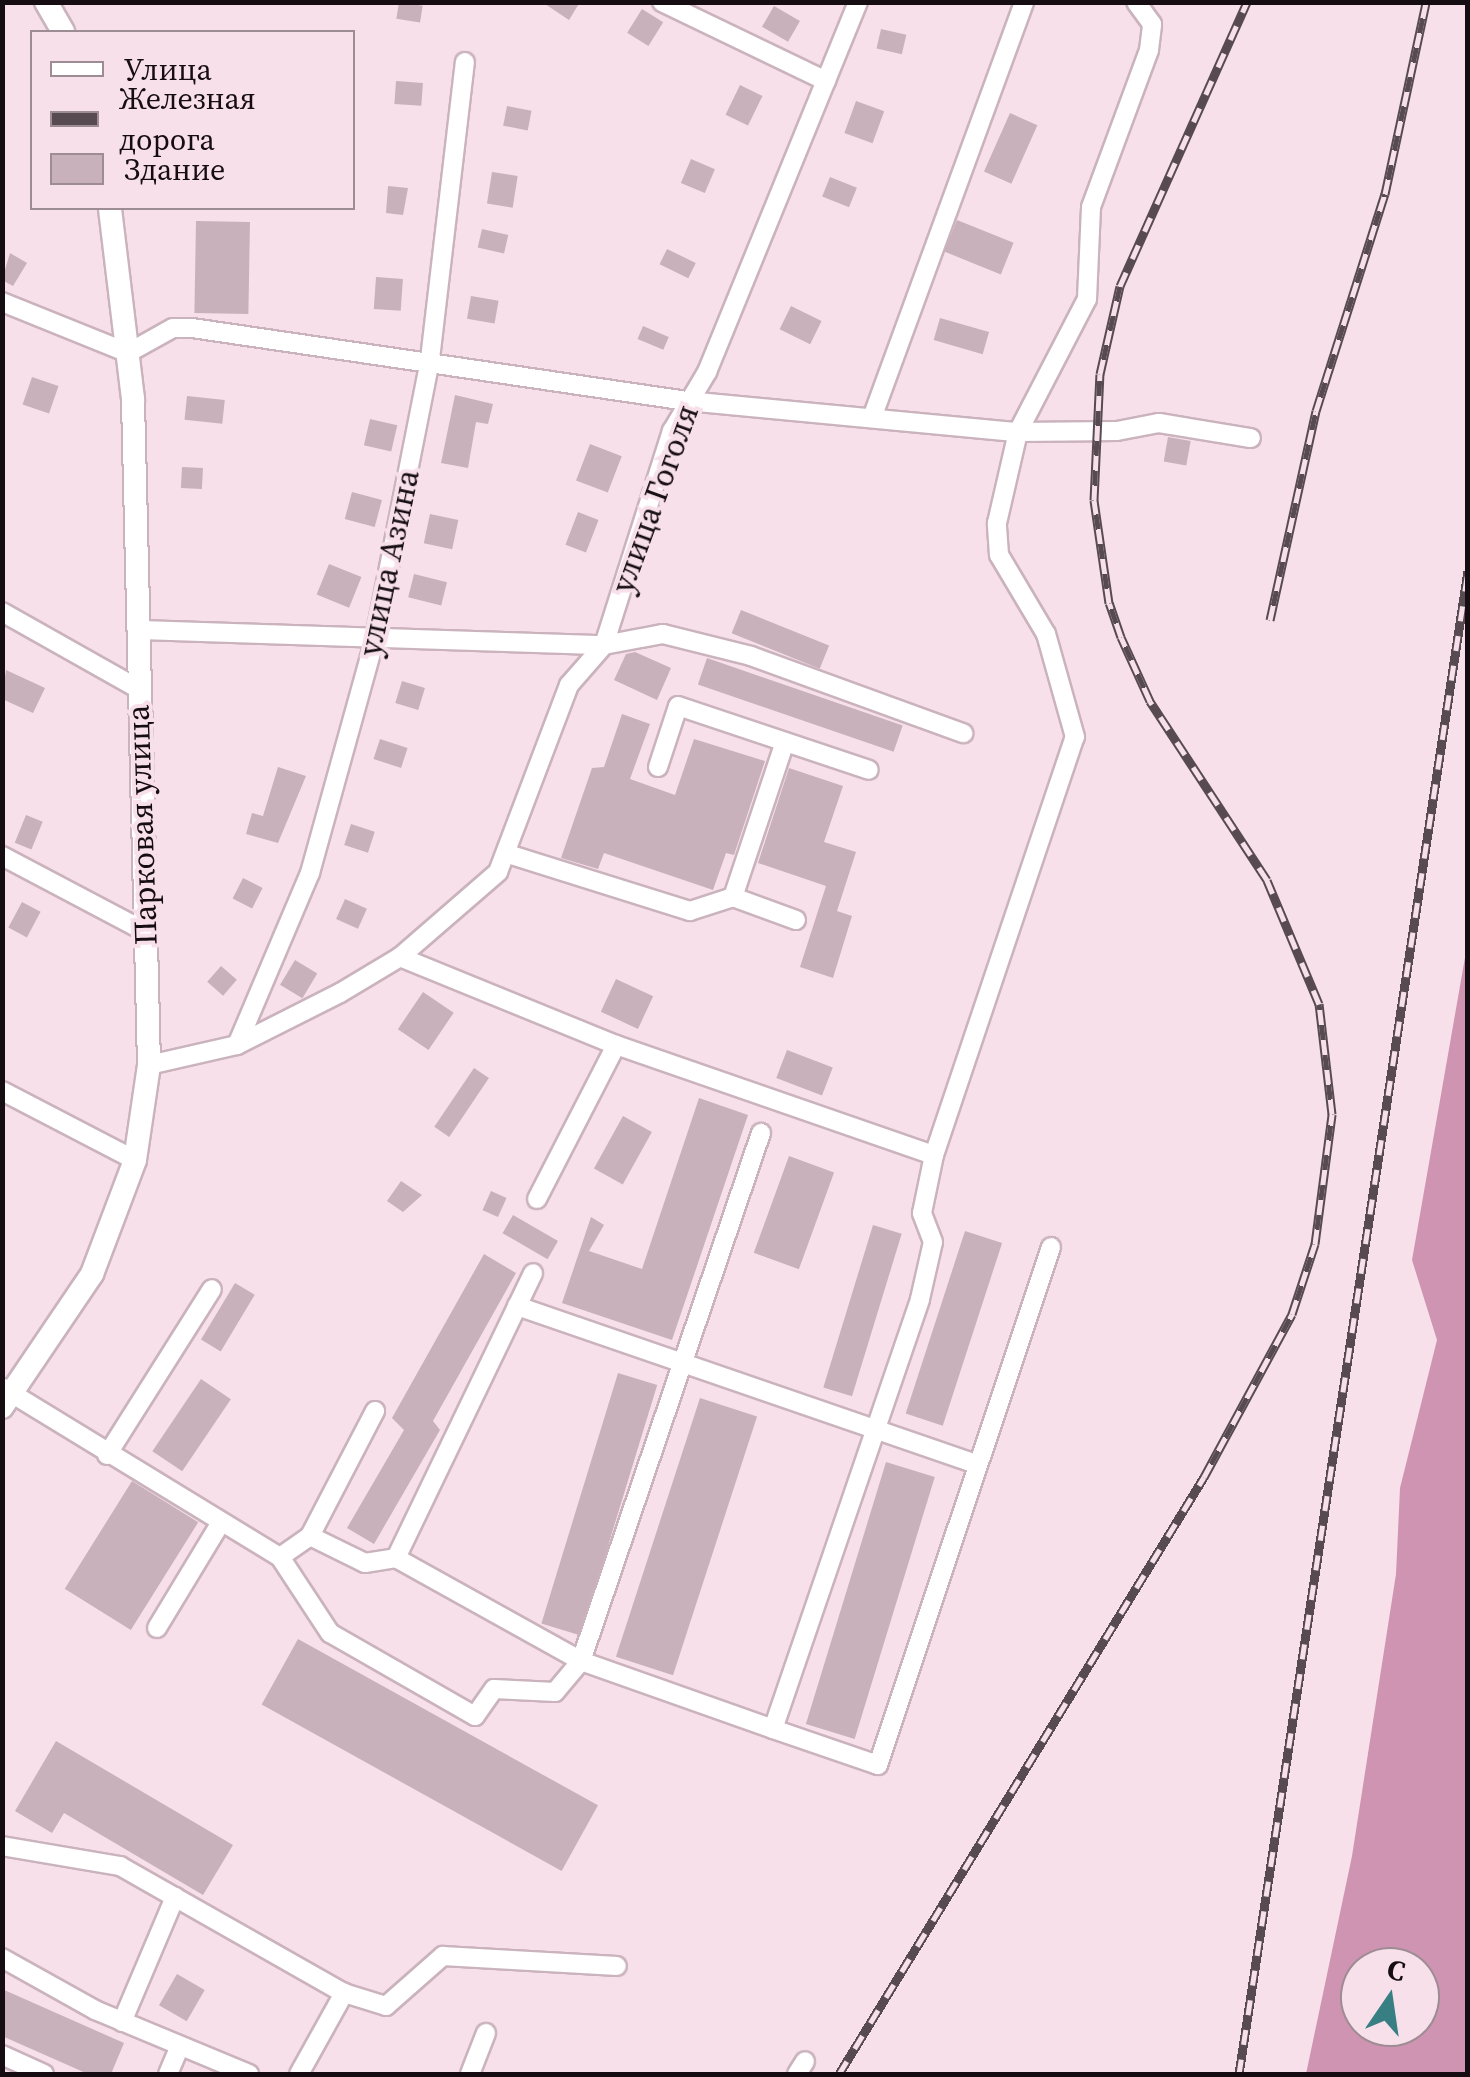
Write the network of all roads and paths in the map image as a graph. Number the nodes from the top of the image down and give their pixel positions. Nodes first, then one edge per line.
1 (46, 2) edge
2 (662, 2) edge
3 (858, 2) edge
4 (1024, 2) edge
5 (1136, 2) edge
6 (62, 30) edge
7 (465, 62) dead end
8 (826, 80) junction
9 (110, 210) edge
10 (2, 302) edge
11 (128, 354) junction
12 (430, 359) junction
13 (686, 402) junction
14 (872, 418) junction
15 (1018, 432) junction
16 (1250, 438) dead end
17 (2, 612) edge
18 (141, 630) junction
19 (375, 638) junction
20 (604, 645) junction
21 (137, 688) junction
22 (962, 733) dead end
23 (785, 742) junction
24 (658, 767) dead end
25 (870, 770) dead end
26 (508, 854) junction
27 (2, 856) edge
28 (733, 897) junction
29 (796, 920) dead end
30 (146, 932) junction
31 (400, 957) junction
32 (238, 1045) junction
33 (616, 1045) junction
34 (150, 1065) junction
35 (2, 1091) edge
36 (761, 1133) dead end
37 (934, 1155) junction
38 (135, 1160) junction
39 (537, 1199) dead end
40 (1051, 1247) dead end
41 (533, 1273) dead end
42 (212, 1289) dead end
43 (517, 1306) junction
44 (687, 1365) junction
45 (6, 1396) edge
46 (374, 1412) dead end
47 (876, 1430) junction
48 (107, 1455) junction
49 (976, 1464) junction
50 (220, 1524) junction
51 (310, 1536) junction
52 (280, 1557) junction
53 (396, 1558) junction
54 (157, 1628) dead end
55 (581, 1660) junction
56 (773, 1729) junction
57 (2, 1846) edge
58 (175, 1897) junction
59 (2, 1958) edge
60 (617, 1966) dead end
61 (344, 1993) junction
62 (122, 2022) junction
63 (486, 2033) dead end
64 (180, 2046) junction
65 (2, 2056) edge
66 (44, 2074) edge
67 (168, 2074) edge
68 (249, 2074) edge
69 (300, 2074) edge
70 (470, 2074) edge

1 - 6 main road
2 - 8 street
3 - 8 street, улица Гоголя
4 - 14 street
5 - 15 street
7 - 12 street, улица Азина
8 - 13 street, улица Гоголя
9 - 11 main road, Парковая улица
10 - 11 street
11 - 12 street
11 - 18 main road, Парковая улица
12 - 13 street
12 - 19 street, улица Азина
13 - 14 street
13 - 20 street, улица Гоголя
14 - 15 street
15 - 16 street
15 - 37 street
17 - 21 street
18 - 19 street
18 - 21 main road, Парковая улица
19 - 20 street
19 - 32 street, улица Азина
20 - 22 street
20 - 26 street, улица Гоголя
21 - 30 main road, Парковая улица
23 - 24 street
23 - 25 street
23 - 28 street
26 - 28 street
26 - 31 street, улица Гоголя
27 - 30 street
28 - 29 street
30 - 34 main road, Парковая улица
31 - 32 street, улица Гоголя
31 - 33 street
32 - 34 street, улица Гоголя
33 - 37 street
33 - 39 street
34 - 38 main road, Парковая улица
35 - 38 street
36 - 44 street
37 - 47 street
38 - 45 main road, Парковая улица
40 - 49 street
41 - 43 street
42 - 48 street
43 - 44 street
43 - 53 street
44 - 47 street
44 - 55 street
45 - 48 street
46 - 51 street
47 - 49 street
47 - 56 street
48 - 50 street
49 - 56 street
50 - 52 street
50 - 54 street
51 - 52 street
51 - 53 street
52 - 55 street
53 - 55 street
55 - 56 street
57 - 58 street
58 - 61 street
58 - 62 street
59 - 62 street
60 - 61 street
61 - 69 street
62 - 64 street
63 - 70 street
64 - 67 street
64 - 68 street
65 - 66 street

